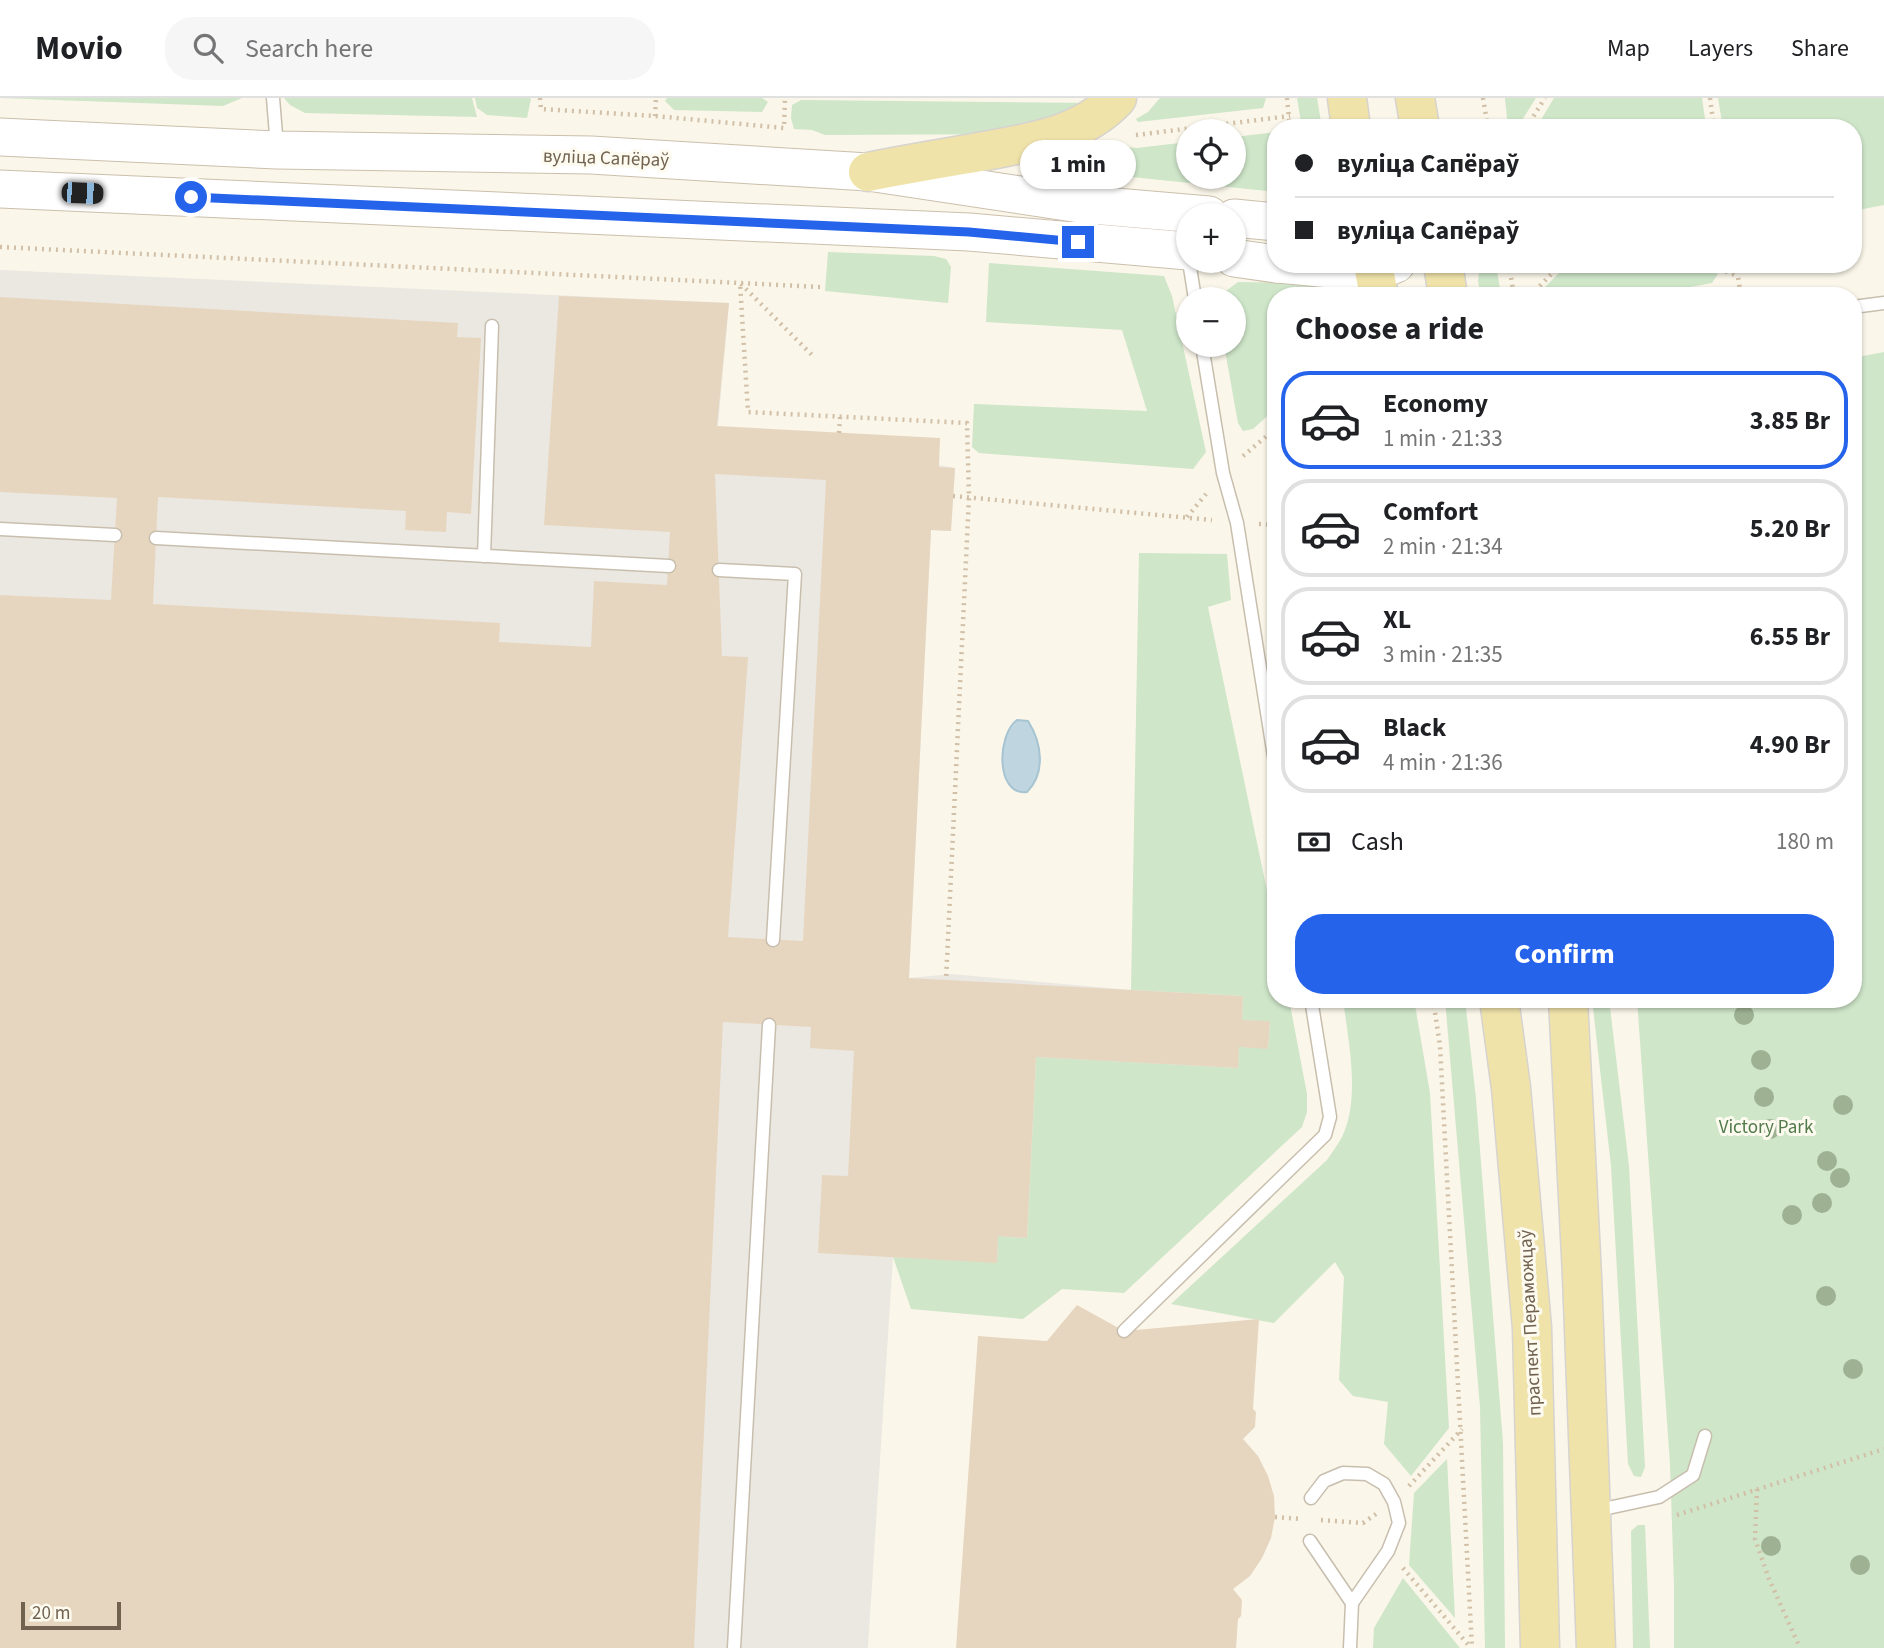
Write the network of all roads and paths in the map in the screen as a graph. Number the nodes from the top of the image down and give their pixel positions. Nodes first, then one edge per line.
1 (273, 98) edge
2 (540, 98) edge
3 (656, 98) edge
4 (785, 98) edge
5 (1117, 98) edge
6 (1287, 98) edge
7 (1347, 98) edge
8 (1415, 98) edge
9 (1483, 98) edge
10 (1545, 98) edge
11 (1710, 98) edge
12 (655, 116) junction
13 (1290, 117) joint
14 (1713, 118) edge
15 (1273, 119) edge
16 (1350, 119) edge
17 (1418, 119) edge
18 (1486, 119) edge
19 (1532, 119) edge
20 (1267, 120) edge
21 (1136, 135) dead end
22 (0, 136) edge
23 (277, 150) junction
24 (867, 172) junction
25 (0, 189) edge
26 (1176, 212) edge
27 (1246, 219) edge
28 (1267, 221) edge
29 (0, 247) edge
30 (1176, 254) edge
31 (1246, 260) edge
32 (1267, 263) edge
33 (1552, 273) edge
34 (1732, 273) edge
35 (1738, 275) joint
36 (740, 283) junction
37 (820, 287) dead end
38 (1539, 287) edge
39 (1740, 287) edge
40 (1884, 303) edge
41 (1862, 306) edge
42 (492, 326) dead end
43 (813, 356) dead end
44 (1204, 357) edge
45 (840, 417) junction
46 (839, 433) dead end
47 (953, 496) dead end
48 (969, 497) junction
49 (1186, 518) dead end
50 (0, 529) edge
51 (114, 535) dead end
52 (156, 538) dead end
53 (484, 556) junction
54 (668, 566) dead end
55 (719, 570) dead end
56 (1267, 712) edge
57 (773, 940) dead end
58 (946, 980) dead end
59 (1312, 1008) edge
60 (1434, 1008) edge
61 (1500, 1008) edge
62 (1568, 1008) edge
63 (769, 1025) dead end
64 (1124, 1331) dead end
65 (1705, 1436) dead end
66 (1884, 1449) edge
67 (1757, 1489) junction
68 (1311, 1499) dead end
69 (1590, 1512) junction
70 (1672, 1516) dead end
71 (1363, 1523) dead end
72 (1310, 1541) dead end
73 (1388, 1551) junction
74 (1352, 1602) junction
75 (734, 1648) edge
76 (1350, 1648) edge
77 (1471, 1648) edge
78 (1540, 1648) edge
79 (1596, 1648) edge
80 (1800, 1648) edge

1 - 23 lane
2 - 12 path
3 - 12 path
4 - 12 path
5 - 24 main road
6 - 13 path
7 - 16 main road
8 - 17 main road
9 - 18 path
10 - 19 path
11 - 14 path
13 - 15 path
20 - 21 path
22 - 23 main road, вуліца Сапёраў
23 - 24 main road, вуліца Сапёраў
24 - 26 main road, вуліца Сапёраў
25 - 30 main road
27 - 28 main road
29 - 36 path
31 - 32 main road
33 - 38 path
34 - 35 path
35 - 39 path
36 - 37 path
36 - 43 path
36 - 45 path
40 - 41 lane
42 - 53 lane
44 - 56 lane
45 - 46 path
45 - 48 path
47 - 48 path
48 - 49 path
48 - 58 path
50 - 51 lane
52 - 53 lane
53 - 54 lane
55 - 57 lane
59 - 64 lane
60 - 77 path
61 - 78 main road, праспект Пераможцаў
62 - 69 main road
63 - 75 lane
65 - 69 lane
66 - 67 path
67 - 70 path
67 - 80 path
68 - 73 lane
69 - 79 main road
71 - 73 path
72 - 74 lane
73 - 74 lane
73 - 77 path
74 - 76 lane

